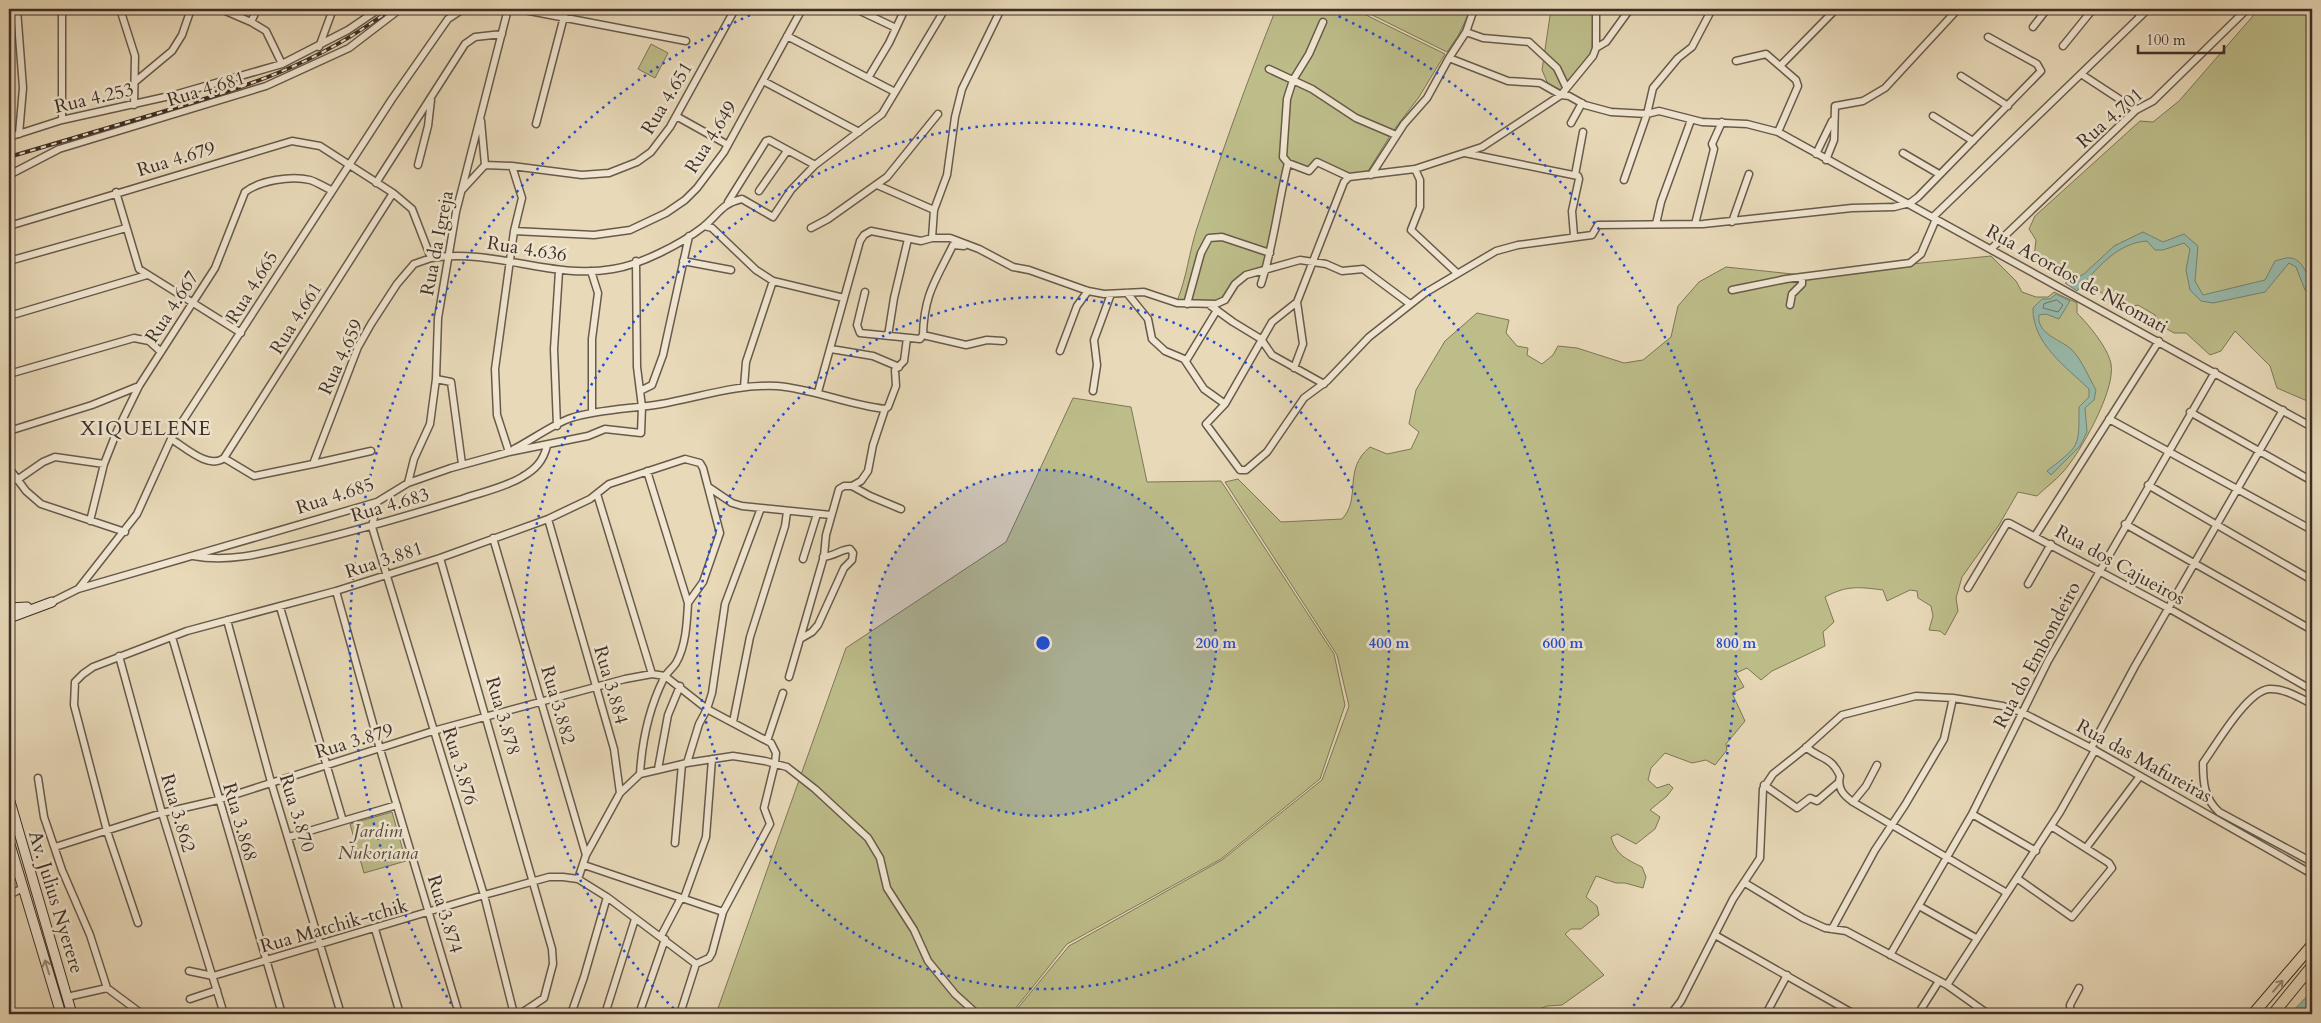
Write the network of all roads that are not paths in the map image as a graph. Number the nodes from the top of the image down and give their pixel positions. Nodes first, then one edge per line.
1 (17, 9) edge
2 (84, 9) edge
3 (120, 9) edge
4 (191, 9) edge
5 (221, 9) edge
6 (257, 9) edge
7 (332, 9) edge
8 (379, 9) edge
9 (400, 9) edge
10 (463, 9) edge
11 (508, 9) edge
12 (519, 9) edge
13 (566, 9) edge
14 (735, 9) edge
15 (802, 9) edge
16 (856, 9) edge
17 (905, 9) edge
18 (945, 9) edge
19 (1001, 9) edge
20 (1474, 9) edge
21 (1596, 9) edge
22 (1630, 9) edge
23 (1712, 9) edge
24 (1836, 9) edge
25 (1958, 9) edge
26 (2047, 9) edge
27 (2093, 9) edge
28 (2134, 9) edge
29 (2148, 9) edge
30 (2247, 9) edge
31 (62, 10) edge
32 (2141, 16) junction
33 (564, 19) junction
34 (251, 22) junction
35 (1324, 22) dead end
36 (896, 28) junction
37 (2033, 28) dead end
38 (1466, 32) junction
39 (502, 34) junction
40 (787, 36) junction
41 (1988, 37) dead end
42 (686, 41) dead end
43 (2063, 46) dead end
44 (318, 47) junction
45 (1596, 48) junction
46 (1449, 58) junction
47 (1736, 61) dead end
48 (282, 64) junction
49 (1781, 65) junction
50 (1269, 68) dead end
51 (2081, 74) junction
52 (1960, 76) dead end
53 (868, 78) junction
54 (1294, 80) junction
55 (136, 81) junction
56 (763, 81) junction
57 (1566, 87) junction
58 (895, 92) junction
59 (1561, 95) junction
60 (431, 97) junction
61 (1582, 104) junction
62 (134, 105) junction
63 (2008, 106) junction
64 (2136, 110) junction
65 (938, 114) dead end
66 (1647, 114) junction
67 (676, 116) junction
68 (1933, 116) dead end
69 (480, 117) junction
70 (1833, 118) junction
71 (62, 120) junction
72 (1691, 120) junction
73 (1722, 122) junction
74 (1571, 123) dead end
75 (536, 124) dead end
76 (859, 132) junction
77 (1584, 132) dead end
78 (1778, 132) junction
79 (18, 134) junction
80 (1396, 135) junction
81 (9, 137) edge
82 (1973, 141) junction
83 (728, 145) junction
84 (787, 151) junction
85 (1464, 153) junction
86 (1903, 153) dead end
87 (1816, 154) junction
88 (1826, 160) junction
89 (1288, 163) junction
90 (418, 165) dead end
91 (485, 165) junction
92 (815, 165) junction
93 (348, 166) junction
94 (512, 166) junction
95 (1415, 169) junction
96 (1749, 174) dead end
97 (1939, 174) junction
98 (9, 175) edge
99 (1371, 175) junction
100 (1575, 175) junction
101 (1349, 177) junction
102 (1624, 180) dead end
103 (376, 183) junction
104 (877, 185) junction
105 (331, 190) junction
106 (462, 190) junction
107 (759, 191) dead end
108 (116, 192) junction
109 (393, 193) junction
110 (728, 202) junction
111 (1910, 203) junction
112 (934, 210) junction
113 (1935, 218) junction
114 (1732, 222) junction
115 (1656, 224) junction
116 (1695, 224) junction
117 (9, 226) edge
118 (704, 226) junction
119 (126, 228) junction
120 (811, 228) dead end
121 (514, 231) junction
122 (689, 236) junction
123 (1574, 236) junction
124 (932, 238) junction
125 (908, 239) junction
126 (979, 249) junction
127 (1992, 249) junction
128 (1270, 253) junction
129 (449, 255) junction
130 (431, 258) junction
131 (9, 261) edge
132 (510, 261) junction
133 (636, 261) junction
134 (683, 261) junction
135 (1313, 261) junction
136 (1267, 268) junction
137 (731, 270) dead end
138 (559, 271) junction
139 (591, 271) junction
140 (1457, 273) junction
141 (147, 275) junction
142 (1802, 278) junction
143 (773, 281) junction
144 (1261, 284) dead end
145 (1732, 290) dead end
146 (865, 292) dead end
147 (1088, 292) junction
148 (1127, 292) junction
149 (1111, 294) junction
150 (844, 298) junction
151 (1297, 302) junction
152 (193, 303) junction
153 (1187, 304) junction
154 (1410, 304) junction
155 (1790, 305) dead end
156 (1214, 308) junction
157 (9, 316) edge
158 (241, 333) junction
159 (923, 335) junction
160 (888, 336) junction
161 (907, 338) junction
162 (1261, 339) junction
163 (1003, 341) dead end
164 (2158, 341) junction
165 (831, 349) junction
166 (1060, 351) dead end
167 (161, 352) junction
168 (1186, 361) junction
169 (899, 367) junction
170 (1294, 368) junction
171 (2215, 372) junction
172 (9, 374) edge
173 (436, 379) junction
174 (1324, 384) junction
175 (139, 386) junction
176 (744, 387) junction
177 (640, 391) junction
178 (1093, 391) dead end
179 (818, 392) junction
180 (1225, 404) junction
181 (642, 407) junction
182 (885, 409) junction
183 (2283, 410) junction
184 (2190, 412) junction
185 (592, 413) junction
186 (2109, 419) junction
187 (557, 426) junction
188 (2312, 427) edge
189 (9, 431) edge
190 (171, 439) junction
191 (547, 446) junction
192 (2168, 450) junction
193 (371, 451) dead end
194 (2260, 451) junction
195 (509, 452) junction
196 (224, 458) junction
197 (104, 464) junction
198 (313, 464) junction
199 (462, 464) junction
200 (9, 468) edge
201 (647, 471) junction
202 (17, 480) junction
203 (2312, 481) edge
204 (408, 483) junction
205 (2148, 485) junction
206 (852, 486) junction
207 (710, 488) junction
208 (2238, 488) junction
209 (597, 494) junction
210 (377, 502) junction
211 (761, 508) junction
212 (901, 509) dead end
213 (787, 512) junction
214 (816, 514) junction
215 (831, 515) junction
216 (548, 519) junction
217 (90, 520) junction
218 (2125, 524) junction
219 (2217, 526) junction
220 (372, 527) junction
221 (2312, 530) edge
222 (125, 532) junction
223 (2035, 536) junction
224 (493, 538) junction
225 (2051, 544) junction
226 (192, 556) junction
227 (823, 557) junction
228 (440, 558) junction
229 (803, 559) dead end
230 (2194, 564) junction
231 (2099, 571) junction
232 (388, 575) junction
233 (2312, 580) edge
234 (2028, 584) dead end
235 (1968, 588) dead end
236 (78, 589) junction
237 (336, 591) junction
238 (52, 602) joint
239 (688, 603) junction
240 (40, 606) junction
241 (280, 607) junction
242 (9, 608) edge
243 (2170, 609) junction
244 (9, 618) edge
245 (227, 620) junction
246 (2312, 630) edge
247 (172, 637) junction
248 (800, 639) junction
249 (119, 656) junction
250 (652, 674) junction
251 (665, 676) junction
252 (789, 677) dead end
253 (680, 686) junction
254 (597, 688) junction
255 (2312, 690) edge
256 (783, 693) dead end
257 (1953, 698) junction
258 (542, 702) junction
259 (2312, 704) edge
260 (707, 709) junction
261 (2021, 712) junction
262 (487, 716) junction
263 (733, 722) junction
264 (434, 731) junction
265 (767, 741) junction
266 (1806, 747) junction
267 (380, 749) junction
268 (2093, 749) junction
269 (712, 759) junction
270 (775, 763) junction
271 (685, 764) junction
272 (1877, 765) dead end
273 (328, 766) junction
274 (658, 769) junction
275 (640, 774) junction
276 (2140, 776) junction
277 (38, 778) dead end
278 (271, 782) junction
279 (1838, 783) junction
280 (1764, 784) junction
281 (620, 793) junction
282 (9, 798) edge
283 (218, 800) junction
284 (1853, 802) junction
285 (397, 805) junction
286 (162, 813) junction
287 (1972, 814) junction
288 (343, 821) junction
289 (1892, 824) junction
290 (2051, 826) junction
291 (107, 831) junction
292 (289, 837) junction
293 (9, 841) edge
294 (675, 843) dead end
295 (55, 847) junction
296 (2086, 848) junction
297 (2036, 850) junction
298 (586, 855) junction
299 (1947, 858) junction
300 (2311, 860) edge
301 (584, 865) junction
302 (2312, 874) edge
303 (578, 879) junction
304 (2018, 879) junction
305 (535, 883) junction
306 (1745, 883) junction
307 (23, 888) junction
308 (2007, 893) junction
309 (9, 895) edge
310 (484, 896) junction
311 (607, 897) junction
312 (683, 898) junction
313 (1919, 906) junction
314 (723, 912) junction
315 (429, 913) junction
316 (635, 919) junction
317 (138, 922) dead end
318 (375, 929) junction
319 (1832, 929) junction
320 (1716, 935) junction
321 (663, 937) junction
322 (1976, 938) junction
323 (321, 945) junction
324 (2312, 945) edge
325 (1890, 955) junction
326 (266, 962) junction
327 (696, 964) junction
328 (2312, 966) edge
329 (189, 971) dead end
330 (1788, 975) junction
331 (213, 976) junction
332 (1939, 981) junction
333 (1947, 985) junction
334 (108, 988) junction
335 (2079, 988) dead end
336 (217, 990) junction
337 (67, 997) junction
338 (190, 999) dead end
339 (137, 1013) edge
340 (61, 1014) edge
341 (72, 1014) edge
342 (224, 1014) edge
343 (282, 1014) edge
344 (342, 1014) edge
345 (400, 1014) edge
346 (459, 1014) edge
347 (514, 1014) edge
348 (520, 1014) edge
349 (571, 1014) edge
350 (605, 1014) edge
351 (639, 1014) edge
352 (680, 1014) edge
353 (977, 1014) edge
354 (1671, 1014) edge
355 (1766, 1014) edge
356 (1854, 1014) edge
357 (1918, 1014) edge
358 (1988, 1014) edge
359 (2071, 1014) edge
360 (2253, 1014) edge
361 (2273, 1014) edge

1 - 79 street
2 - 31 street
3 - 55 street
4 - 55 street
5 - 34 street
6 - 34 street
7 - 44 street
8 - 44 street, Rua 4.253
9 - 98 street, Rua 4.681
10 - 93 street, Rua 4.665
11 - 39 street, Rua da Igreja
12 - 33 street
13 - 33 street
14 - 67 street, Rua 4.651
15 - 40 street, Rua 4.649
16 - 36 street
17 - 36 street
18 - 58 street
19 - 112 street
20 - 38 street
21 - 45 street
22 - 45 street
23 - 66 street
24 - 49 street
25 - 70 street
26 - 37 street
27 - 43 street
28 - 32 street
29 - 32 street
30 - 64 street, Rua 4.701
31 - 71 street
32 - 51 street
33 - 42 street
33 - 75 street
34 - 48 street
35 - 54 street
36 - 53 street
38 - 46 street
38 - 57 street
39 - 60 street
39 - 69 street, Rua da Igreja
40 - 53 street
40 - 56 street, Rua 4.649
41 - 63 street
44 - 48 street, Rua 4.253
45 - 57 street
46 - 59 street, Rua Acordos de Nkomati
46 - 80 street
47 - 49 street
48 - 62 street, Rua 4.253
49 - 78 street
50 - 54 street
51 - 64 street
51 - 113 street
52 - 63 street
53 - 58 street
54 - 80 street
54 - 89 street
55 - 62 street
56 - 76 street
56 - 83 street, Rua 4.649
57 - 59 street
58 - 76 street
59 - 61 street, Rua Acordos de Nkomati
59 - 85 street
60 - 90 street
60 - 103 street
61 - 66 street, Rua Acordos de Nkomati
61 - 74 street
62 - 71 street, Rua 4.253
63 - 82 street
64 - 127 street, Rua 4.701
65 - 104 street
66 - 72 street, Rua Acordos de Nkomati
66 - 102 street
67 - 83 street
67 - 94 street, Rua 4.651
68 - 82 street
69 - 91 street
69 - 106 street, Rua da Igreja
70 - 87 street
70 - 88 street
71 - 79 street, Rua 4.253
72 - 73 street, Rua Acordos de Nkomati
72 - 115 street
73 - 78 street, Rua Acordos de Nkomati
73 - 116 street
76 - 92 street
77 - 100 street
78 - 87 street, Rua Acordos de Nkomati
79 - 81 street, Rua 4.253
80 - 99 street
82 - 97 street
83 - 121 street, Rua 4.649
84 - 92 street
84 - 107 street
84 - 110 street, Rua 4.636
85 - 95 street
85 - 100 street
86 - 97 street
87 - 88 street, Rua Acordos de Nkomati
88 - 111 street, Rua Acordos de Nkomati
89 - 101 street
89 - 128 street
91 - 94 street, Rua 4.651
91 - 106 street
92 - 110 street
93 - 103 street
93 - 105 street, Rua 4.665
93 - 108 street, Rua 4.679
94 - 121 street
95 - 99 street
95 - 140 street
96 - 114 street
97 - 111 street
99 - 101 street
100 - 123 street
101 - 135 street
103 - 109 street
104 - 112 street
104 - 120 street
105 - 152 street, Rua 4.667
105 - 158 street, Rua 4.665
106 - 129 street, Rua da Igreja
108 - 117 street, Rua 4.679
108 - 119 street
109 - 130 street
109 - 196 street, Rua 4.661
110 - 118 street, Rua 4.636
111 - 113 street, Rua Acordos de Nkomati
111 - 114 street
112 - 124 street
113 - 127 street, Rua Acordos de Nkomati
113 - 142 street
114 - 116 street
115 - 116 street
115 - 123 street
118 - 122 street, Rua 4.636
118 - 143 street
119 - 131 street
119 - 141 street
121 - 132 street
122 - 133 street, Rua 4.636
122 - 134 street
123 - 140 street
124 - 125 street
124 - 126 street
125 - 150 street
125 - 160 street
126 - 147 street
126 - 159 street
127 - 164 street, Rua Acordos de Nkomati
128 - 136 street
128 - 153 street
129 - 130 street, Rua 4.636
129 - 132 street, Rua 4.636
129 - 173 street, Rua da Igreja
130 - 198 street, Rua 4.659
132 - 138 street, Rua 4.636
132 - 195 street
133 - 139 street, Rua 4.636
133 - 177 street
134 - 137 street
134 - 177 street
135 - 136 street
135 - 151 street
135 - 154 street
136 - 144 street
136 - 156 street
138 - 139 street, Rua 4.636
138 - 187 street
139 - 185 street
140 - 154 street
141 - 152 street
141 - 157 street
142 - 145 street
142 - 155 street
143 - 150 street
143 - 176 street
146 - 160 street
147 - 149 street
147 - 166 street
148 - 149 street
148 - 153 street
148 - 168 street
149 - 178 street
150 - 165 street
151 - 162 street
151 - 170 street
152 - 158 street
152 - 167 street, Rua 4.667
153 - 156 street
154 - 174 street
156 - 162 street
156 - 168 street
158 - 190 street, Rua 4.665
159 - 161 street
159 - 163 street
160 - 161 street
161 - 169 street
162 - 170 street
162 - 180 street
164 - 171 street, Rua Acordos de Nkomati
164 - 186 street, Rua dos Cajueiros
165 - 169 street
165 - 179 street
167 - 172 street
167 - 175 street, Rua 4.667
168 - 180 street
169 - 182 street
170 - 174 street
171 - 183 street, Rua Acordos de Nkomati
171 - 184 street, Rua do Embondeiro
173 - 199 street
173 - 204 street, Rua da Igreja
174 - 180 street
175 - 189 street
175 - 197 street, Rua 4.667
176 - 179 street
176 - 181 street
177 - 181 street
179 - 182 street
181 - 185 street
181 - 191 street, Rua 4.685
182 - 206 street
183 - 188 street, Rua Acordos de Nkomati
183 - 194 street
184 - 192 street, Rua do Embondeiro
184 - 194 street
185 - 187 street
186 - 192 street
186 - 223 street, Rua dos Cajueiros
187 - 195 street
190 - 196 street
190 - 222 street, Rua 4.665
191 - 195 street, Rua 4.685
191 - 220 street, Rua 4.683
192 - 205 street, Rua do Embondeiro
192 - 208 street
193 - 198 street
194 - 203 street
194 - 208 street
195 - 199 street, Rua 4.685
196 - 198 street
197 - 202 street
197 - 217 street, Rua 4.667
199 - 204 street, Rua 4.685
200 - 202 street
201 - 207 street, Rua 3.881
201 - 209 street, Rua 3.881
201 - 239 street
202 - 217 street
204 - 210 street, Rua 4.685
205 - 218 street, Rua do Embondeiro
205 - 219 street
206 - 212 street
206 - 215 street
207 - 211 street
207 - 239 street, Rua 3.881
208 - 219 street
208 - 221 street
209 - 216 street, Rua 3.881
209 - 250 street
210 - 220 street
210 - 226 street, Rua 4.685
211 - 213 street
211 - 260 street
213 - 214 street
213 - 263 street
214 - 215 street
214 - 229 street
215 - 227 street
216 - 224 street, Rua 3.881
216 - 254 street, Rua 3.884
217 - 222 street
218 - 230 street
218 - 231 street, Rua do Embondeiro
219 - 230 street
219 - 233 street
220 - 226 street, Rua 4.683
220 - 232 street, Rua 3.876
222 - 236 street, Rua 4.665
223 - 225 street, Rua dos Cajueiros
223 - 235 street
224 - 228 street, Rua 3.881
224 - 258 street, Rua 3.882
225 - 231 street, Rua dos Cajueiros
225 - 234 street
226 - 236 street, Rua 4.685
227 - 248 street
227 - 248 street
228 - 232 street, Rua 3.881
228 - 262 street, Rua 3.878
230 - 243 street
230 - 246 street
231 - 243 street, Rua dos Cajueiros
231 - 261 street, Rua do Embondeiro
232 - 237 street, Rua 3.881
232 - 264 street, Rua 3.876
236 - 238 street, Rua 4.685
237 - 241 street, Rua 3.881
237 - 267 street, Rua 3.874
238 - 240 main road, Rua 4.685
239 - 251 street
240 - 242 main road, Rua 4.685
240 - 244 main road, Rua 4.685
241 - 245 street, Rua 3.881
241 - 273 street
243 - 255 street, Rua dos Cajueiros
243 - 268 street
245 - 247 street, Rua 3.881
245 - 278 street, Rua 3.870
247 - 249 street, Rua 3.881
247 - 283 street, Rua 3.868
248 - 252 street
249 - 286 street, Rua 3.862
249 - 291 street, Rua 3.881
250 - 251 street, Rua 3.879
250 - 254 street, Rua 3.879
251 - 253 street, Rua 3.879
251 - 275 street
253 - 260 street, Rua 3.879
253 - 274 street
254 - 258 street, Rua 3.879
254 - 281 street, Rua 3.884
256 - 265 street
257 - 261 street, Rua das Mafureiras
257 - 266 street, Rua das Mafureiras
257 - 289 street
258 - 262 street, Rua 3.879
258 - 298 street, Rua 3.882
259 - 300 street
260 - 263 street, Rua 3.879
260 - 271 street
261 - 268 street, Rua das Mafureiras
261 - 287 street, Rua do Embondeiro
262 - 264 street, Rua 3.879
262 - 305 street, Rua 3.878
263 - 265 street, Rua 3.879
264 - 267 street, Rua 3.879
264 - 310 street, Rua 3.876
265 - 270 street
266 - 279 street
266 - 280 street, Rua das Mafureiras
267 - 273 street, Rua 3.879
267 - 285 street, Rua 3.874
268 - 276 street, Rua das Mafureiras
268 - 290 street
269 - 270 street
269 - 271 street
269 - 312 street
270 - 314 street
270 - 353 street
271 - 274 street
271 - 294 street
272 - 284 street
273 - 278 street, Rua 3.879
273 - 288 street
274 - 275 street
275 - 281 street
276 - 296 street
276 - 302 street, Rua das Mafureiras
277 - 295 street
278 - 283 street, Rua 3.879
278 - 292 street, Rua 3.870
279 - 280 street
279 - 284 street
280 - 306 street
281 - 298 street
282 - 337 main road, Av. Julius Nyerere
283 - 286 street, Rua 3.879
283 - 326 street, Rua 3.868
284 - 289 street
285 - 288 street
285 - 315 street, Rua 3.874
286 - 291 street, Rua 3.879
286 - 331 street, Rua 3.862
287 - 297 street
287 - 299 street, Rua do Embondeiro
288 - 292 street
289 - 299 street
289 - 319 street
290 - 296 street
290 - 297 street
291 - 295 street, Rua 3.879
291 - 317 street, Rua 3.881
292 - 323 street, Rua 3.870
293 - 307 main road, Av. Julius Nyerere
295 - 334 street
296 - 304 street
297 - 304 street
298 - 301 street, Rua 3.882
299 - 308 street
299 - 313 street, Rua do Embondeiro
301 - 303 street, Rua 3.882
301 - 312 street
303 - 305 street, Rua Matchik-tchik
303 - 311 street
304 - 308 street
305 - 310 street, Rua Matchik-tchik
305 - 348 street, Rua 3.878
306 - 319 street
306 - 320 street
307 - 309 street
340 -> 307 main road, Av. Julius Nyerere
308 - 322 street
310 - 315 street, Rua Matchik-tchik
310 - 347 street, Rua 3.876
311 - 316 street
311 - 349 street
312 - 314 street
312 - 321 street
313 - 322 street
313 - 325 street, Rua do Embondeiro
314 - 327 street
315 - 318 street, Rua Matchik-tchik
315 - 346 street, Rua 3.874
316 - 321 street
316 - 350 street
318 - 323 street, Rua Matchik-tchik
318 - 345 street
319 - 325 street
320 - 330 street
320 - 354 street
321 - 327 street
321 - 351 street
322 - 333 street
323 - 326 street, Rua Matchik-tchik
323 - 344 street, Rua 3.870
360 -> 324 main road
325 - 332 street
326 - 331 street, Rua Matchik-tchik
326 - 343 street, Rua 3.868
327 - 352 street
328 - 361 main road
329 - 331 street
330 - 355 street
330 - 356 street
331 - 336 street, Rua 3.862
332 - 333 street
332 - 357 street
333 - 358 street
334 - 337 street
334 - 339 street
335 - 359 street
336 - 338 street
336 - 342 street, Rua 3.862
337 - 341 main road, Av. Julius Nyerere

